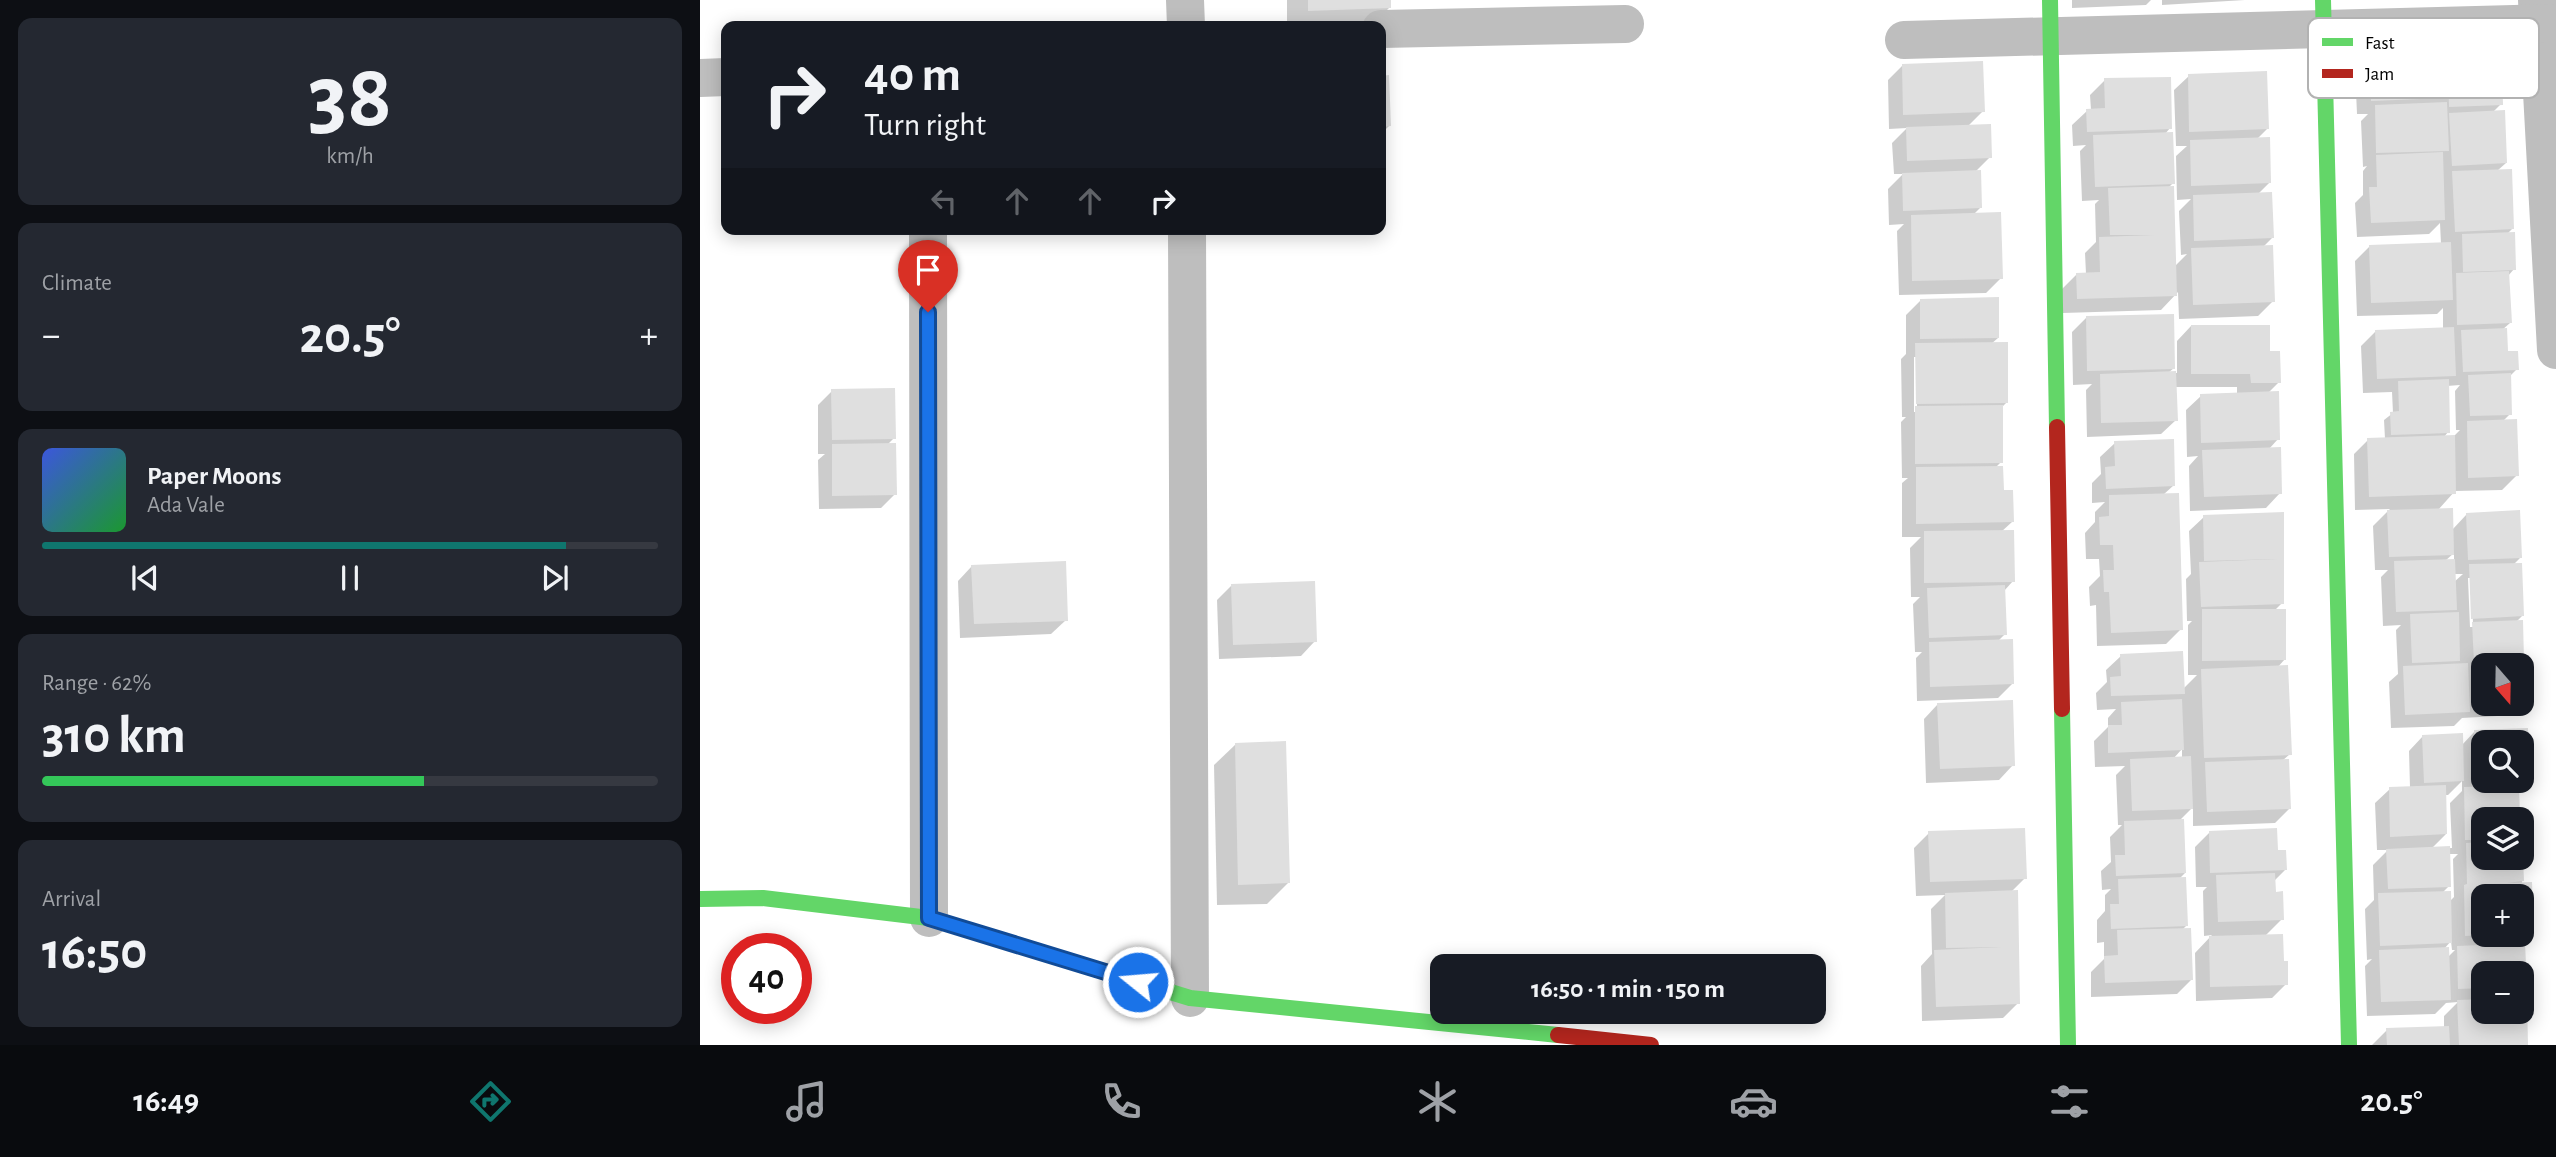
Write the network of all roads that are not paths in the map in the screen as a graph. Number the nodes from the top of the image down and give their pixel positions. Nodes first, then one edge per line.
1 (1185, 0) edge
2 (2323, 15) edge
3 (2544, 16) edge
4 (2051, 18) edge
5 (1186, 21) edge
6 (1625, 24) dead end
7 (1386, 29) edge
8 (1904, 40) dead end
9 (721, 77) edge
10 (700, 78) edge
11 (2325, 98) edge
12 (928, 235) edge
13 (1187, 235) edge
14 (2556, 350) edge
15 (700, 899) edge
16 (929, 918) junction
17 (1190, 998) junction
18 (1651, 1045) edge
19 (2068, 1045) edge
20 (2349, 1045) edge

1 - 5 street
2 - 3 street
2 - 4 street
3 - 14 street
4 - 8 street
4 - 19 street
6 - 7 street
9 - 10 street
11 - 20 street
12 - 16 street
13 - 17 street
15 - 16 street
16 - 17 street
17 - 18 street

